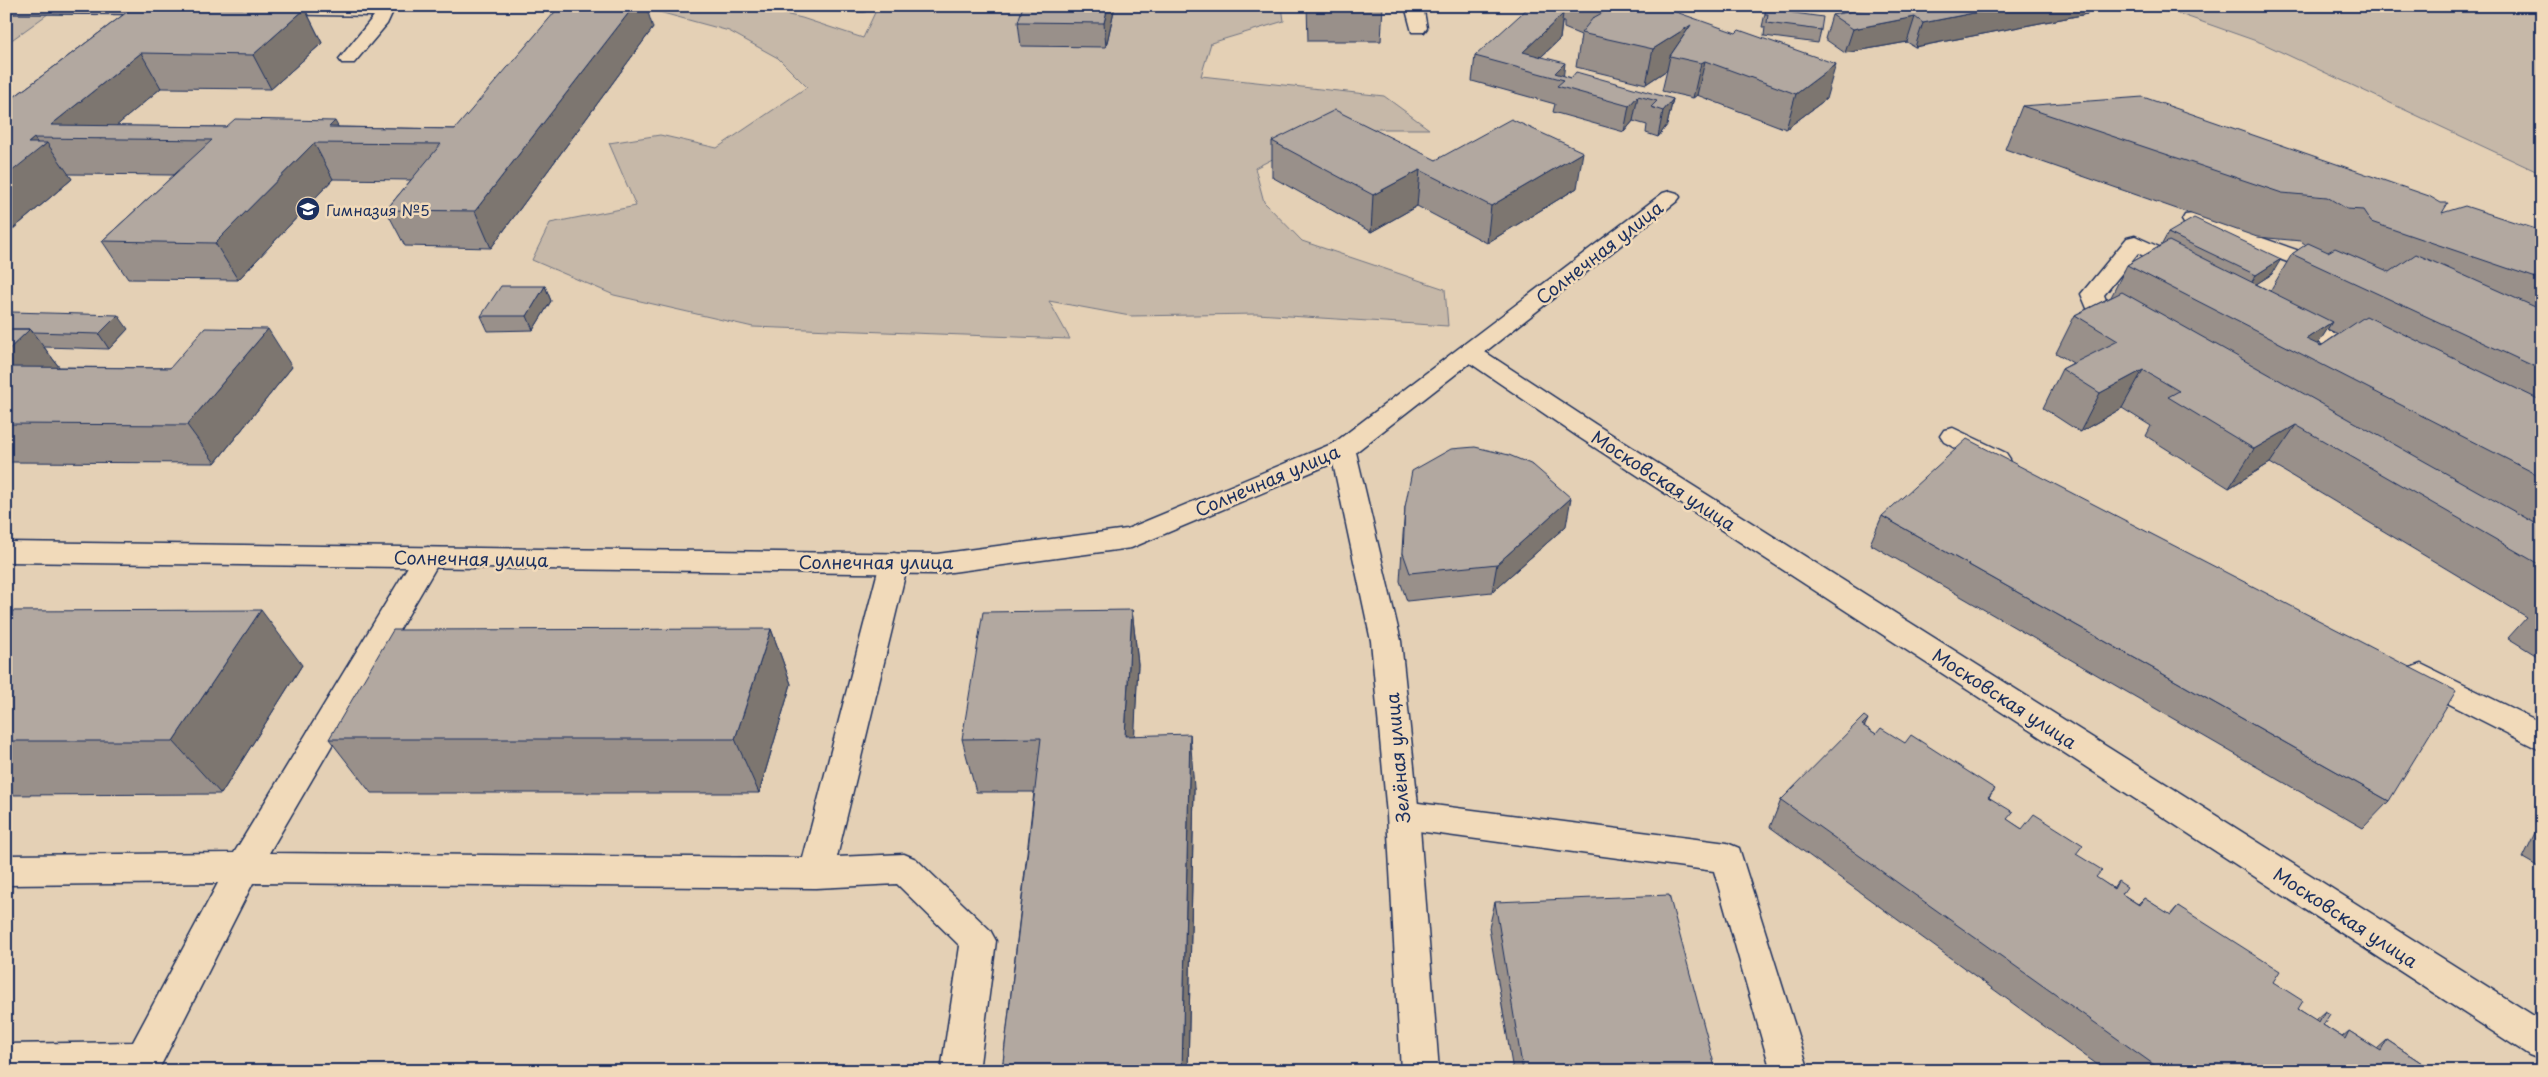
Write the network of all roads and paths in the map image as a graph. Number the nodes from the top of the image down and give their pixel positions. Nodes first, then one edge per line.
1 (1414, 6) edge
2 (6, 8) edge
3 (188, 9) edge
4 (256, 9) edge
5 (1418, 28) dead end
6 (348, 59) dead end
7 (1670, 197) dead end
8 (2193, 220) edge
9 (2349, 276) edge
10 (2206, 278) edge
11 (2268, 308) edge
12 (2137, 338) edge
13 (1469, 352) junction
14 (2383, 365) edge
15 (1952, 436) dead end
16 (1342, 449) junction
17 (2023, 472) edge
18 (6, 552) edge
19 (428, 558) junction
20 (894, 563) junction
21 (2401, 666) edge
22 (2542, 738) edge
23 (1403, 815) junction
24 (243, 868) junction
25 (6, 870) edge
26 (816, 873) junction
27 (2542, 1042) edge
28 (6, 1062) edge
29 (133, 1065) edge
30 (960, 1071) edge
31 (1420, 1071) edge
32 (1790, 1071) edge

1 - 5 street
2 - 3 street
4 - 6 street
7 - 13 street, Солнечная улица
8 - 9 street
10 - 12 street
11 - 14 street
13 - 16 street, Солнечная улица
13 - 27 street, Московская улица
15 - 17 street
16 - 20 street, Солнечная улица
16 - 23 street, Зелёная улица
18 - 19 street, Солнечная улица
19 - 20 street, Солнечная улица
19 - 24 street
20 - 26 street
21 - 22 street
23 - 31 street, Зелёная улица
23 - 32 street
24 - 25 street
24 - 26 street
24 - 29 street
26 - 30 street
28 - 29 street

